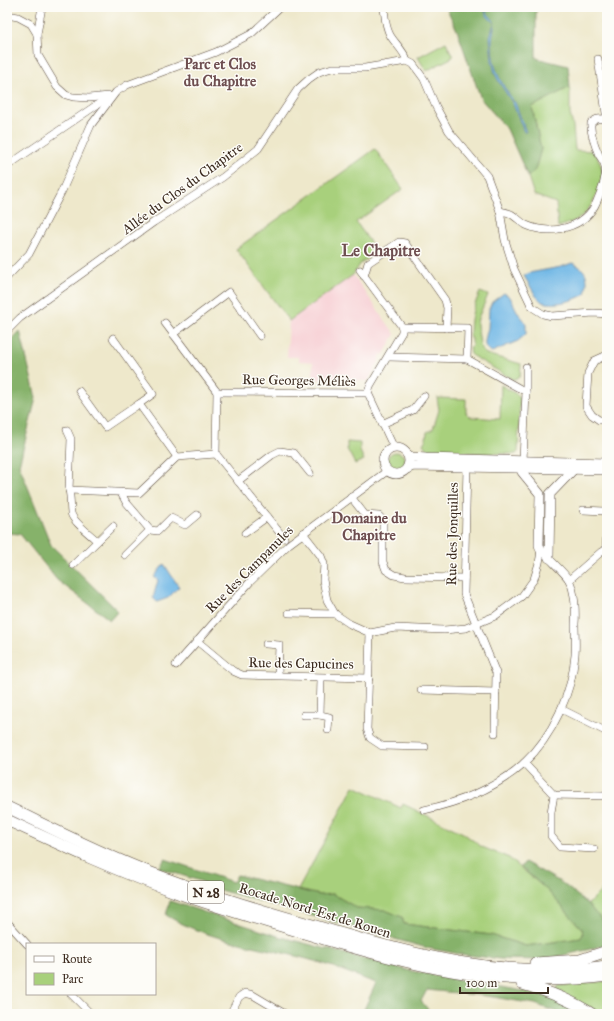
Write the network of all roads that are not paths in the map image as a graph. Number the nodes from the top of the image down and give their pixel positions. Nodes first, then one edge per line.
1 (42, 7) edge
2 (280, 7) edge
3 (384, 7) edge
4 (7, 15) edge
5 (37, 34) junction
6 (598, 59) dead end
7 (407, 61) junction
8 (116, 92) junction
9 (109, 96) junction
10 (607, 120) edge
11 (607, 152) edge
12 (605, 165) junction
13 (7, 166) edge
14 (500, 211) junction
15 (7, 277) edge
16 (607, 314) edge
17 (165, 323) dead end
18 (402, 327) junction
19 (446, 328) junction
20 (7, 331) edge
21 (173, 334) junction
22 (260, 336) dead end
23 (113, 338) dead end
24 (607, 355) edge
25 (388, 357) junction
26 (467, 359) junction
27 (526, 367) dead end
28 (79, 391) dead end
29 (217, 392) junction
30 (526, 392) junction
31 (368, 393) junction
32 (424, 396) dead end
33 (139, 404) junction
34 (607, 420) edge
35 (382, 424) junction
36 (67, 430) dead end
37 (394, 448) junction
38 (216, 454) junction
39 (408, 455) junction
40 (177, 457) junction
41 (607, 463) edge
42 (522, 465) junction
43 (574, 466) junction
44 (467, 467) junction
45 (407, 469) junction
46 (607, 470) edge
47 (387, 471) junction
48 (310, 473) dead end
49 (238, 481) junction
50 (69, 490) junction
51 (121, 493) junction
52 (540, 494) junction
53 (550, 494) junction
54 (351, 497) junction
55 (583, 510) dead end
56 (607, 514) edge
57 (197, 515) dead end
58 (267, 517) junction
59 (113, 526) dead end
60 (607, 528) edge
61 (150, 530) junction
62 (245, 533) dead end
63 (303, 533) junction
64 (284, 538) dead end
65 (97, 541) junction
66 (607, 550) edge
67 (541, 551) junction
68 (125, 555) dead end
69 (549, 558) junction
70 (73, 565) dead end
71 (464, 578) junction
72 (569, 580) junction
73 (289, 613) dead end
74 (335, 614) junction
75 (476, 623) junction
76 (370, 633) junction
77 (197, 641) junction
78 (266, 644) dead end
79 (176, 665) dead end
80 (278, 676) junction
81 (321, 678) junction
82 (368, 678) junction
83 (421, 690) dead end
84 (496, 692) junction
85 (562, 709) junction
86 (304, 715) dead end
87 (320, 715) junction
88 (328, 730) dead end
89 (607, 732) edge
90 (495, 733) dead end
91 (425, 747) dead end
92 (524, 763) junction
93 (554, 795) junction
94 (607, 796) edge
95 (7, 807) edge
96 (424, 810) dead end
97 (7, 820) edge
98 (594, 849) dead end
99 (7, 922) edge
100 (26, 943) edge
101 (607, 951) edge
102 (455, 963) junction
103 (607, 966) edge
104 (607, 976) edge
105 (502, 978) junction
106 (72, 995) edge
107 (91, 1014) edge
108 (230, 1014) edge
109 (285, 1014) edge
110 (592, 1014) edge

1 - 5 street
2 - 8 street
3 - 7 street
4 - 5 street
5 - 9 street
6 - 10 street
7 - 14 street
7 - 20 street, Allée du Clos du Chapitre
8 - 9 street
8 - 15 street
9 - 13 street
10 - 12 street
11 - 12 street
12 - 14 street
14 - 16 street
17 - 21 street
18 - 19 street
18 - 19 street
18 - 25 street
19 - 26 street
21 - 22 street
21 - 29 street
23 - 33 street
24 - 34 street
25 - 26 street
25 - 31 street
26 - 30 street
27 - 30 street
28 - 33 street
29 - 31 street, Rue Georges Méliès
29 - 38 street
30 - 42 street
31 - 35 street, Rue Georges Méliès
32 - 35 street
33 - 40 street
35 - 37 street, Rue Georges Méliès
36 - 50 street
37 - 39 street
37 - 47 street
38 - 40 street
38 - 49 street
39 - 42 street
39 - 45 street
40 - 51 street
41 - 43 street
42 - 43 street
42 - 44 street
42 - 52 street
43 - 46 street
43 - 53 street
44 - 45 street
44 - 71 street, Rue des Jonquilles
45 - 47 street
47 - 54 street, Rue des Campanules
48 - 49 street
49 - 58 street
50 - 51 street
50 - 65 street
51 - 61 street
52 - 53 street
52 - 67 street
53 - 69 street
54 - 63 street, Rue des Campanules
54 - 71 street
55 - 56 street
57 - 61 street
58 - 62 street
58 - 64 street
59 - 65 street
60 - 66 street
61 - 68 street
63 - 74 street
63 - 77 street, Rue des Campanules
65 - 70 street
66 - 72 street
67 - 69 street
67 - 75 street
69 - 72 street
71 - 75 street, Rue des Jonquilles
72 - 85 street
73 - 74 street
74 - 76 street
75 - 76 street
75 - 84 street, Rue des Jonquilles
76 - 82 street
77 - 79 street, Rue des Campanules
77 - 80 street, Rue des Capucines
78 - 80 street
80 - 81 street, Rue des Capucines
81 - 82 street, Rue des Capucines
81 - 87 street
82 - 91 street
83 - 84 street
84 - 90 street, Rue des Jonquilles
85 - 89 street
85 - 92 street
86 - 87 street
87 - 88 street
92 - 93 street
92 - 96 street
93 - 94 street
93 - 98 street
95 - 102 highway, Rocade Nord-Est de Rouen / N 28
97 - 105 highway, Rocade Nord-Est de Rouen / N 28
99 - 100 street
101 - 102 highway
102 - 103 highway, Rocade Nord-Est de Rouen / N 28
104 - 105 highway, Rocade Nord-Est de Rouen / N 28
105 - 110 highway
106 - 107 street
108 - 109 street

